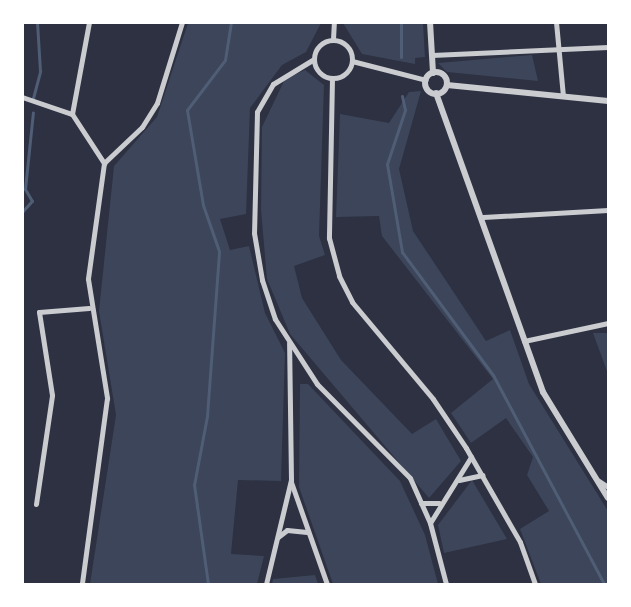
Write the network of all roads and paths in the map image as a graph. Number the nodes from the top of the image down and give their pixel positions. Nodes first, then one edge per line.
1 (89, 22) edge
2 (182, 22) edge
3 (334, 22) edge
4 (430, 22) edge
5 (556, 22) edge
6 (333, 39) junction
7 (609, 47) edge
8 (558, 49) junction
9 (432, 55) junction
10 (314, 59) junction
11 (352, 61) junction
12 (433, 73) junction
13 (332, 78) junction
14 (426, 80) junction
15 (447, 85) junction
16 (436, 93) junction
17 (563, 96) junction
18 (22, 97) edge
19 (609, 101) edge
20 (72, 114) junction
21 (104, 163) junction
22 (609, 210) edge
23 (483, 217) junction
24 (89, 308) junction
25 (609, 323) edge
26 (288, 341) junction
27 (524, 341) junction
28 (471, 457) junction
29 (482, 476) junction
30 (595, 478) junction
31 (291, 480) junction
32 (457, 480) junction
33 (609, 487) edge
34 (609, 498) edge
35 (421, 503) junction
36 (440, 503) junction
37 (36, 504) dead end
38 (430, 523) junction
39 (308, 531) junction
40 (278, 537) junction
41 (82, 585) edge
42 (266, 585) edge
43 (327, 585) edge
44 (446, 585) edge
45 (535, 585) edge

1 - 20 street
2 - 21 street
3 - 6 street
4 - 9 street
5 - 8 street
6 - 10 street
6 - 11 street
7 - 8 street
8 - 9 street
8 - 17 street
9 - 12 street
10 - 13 street
10 - 26 street
11 - 13 street
11 - 14 street
12 - 14 street
12 - 15 street
13 - 28 street
14 - 16 street
15 - 16 street
15 - 17 street
16 - 23 street
17 - 19 street
18 - 20 street
20 - 21 street
21 - 24 street
22 - 23 street
23 - 27 street
24 - 37 street
24 - 41 street
25 - 27 street
26 - 31 street
26 - 35 street
27 - 30 street
28 - 29 street
28 - 32 street
29 - 32 street
29 - 45 street
30 - 33 street
30 - 34 street
31 - 39 street
31 - 40 street
32 - 36 street
35 - 36 street
35 - 38 street
36 - 38 street
38 - 44 street
39 - 40 street
39 - 43 street
40 - 42 street

